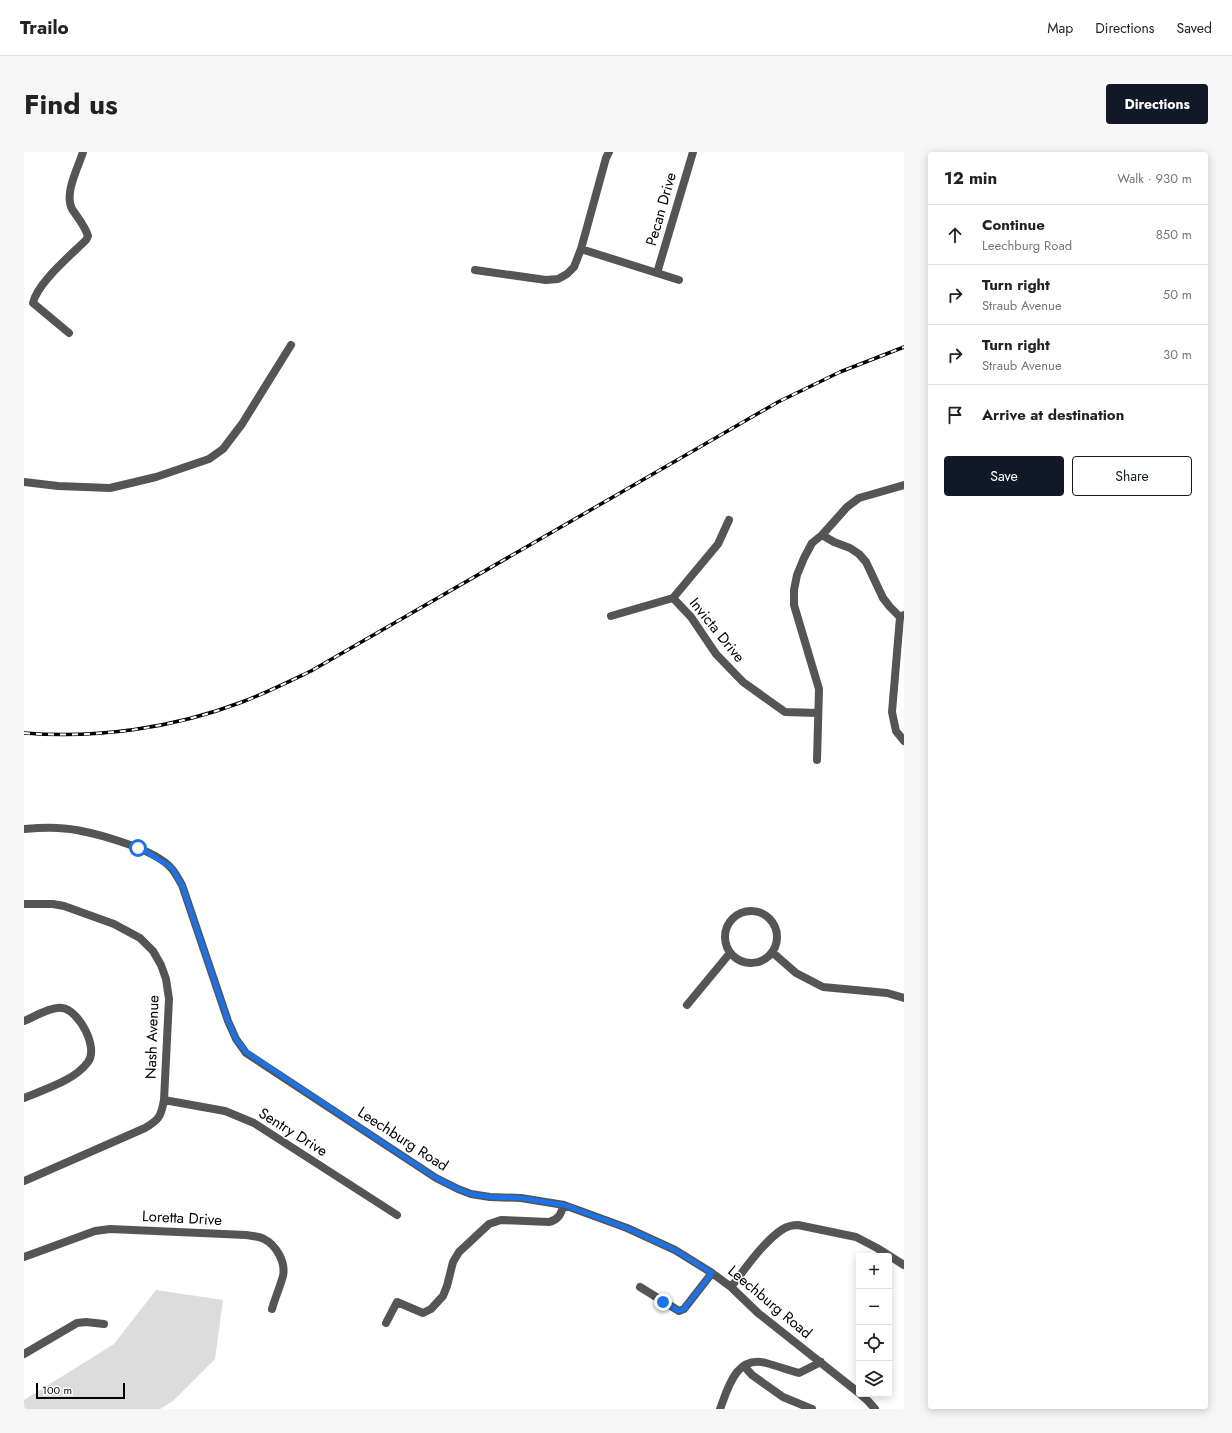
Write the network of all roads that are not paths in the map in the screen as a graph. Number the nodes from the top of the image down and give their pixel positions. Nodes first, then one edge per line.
1 (83, 152) edge
2 (609, 152) edge
3 (693, 152) edge
4 (581, 249) junction
5 (476, 270) dead end
6 (657, 273) junction
7 (679, 280) dead end
8 (69, 333) dead end
9 (291, 345) dead end
10 (24, 482) edge
11 (904, 485) edge
12 (729, 520) dead end
13 (822, 535) junction
14 (673, 598) junction
15 (611, 616) dead end
16 (902, 616) edge
17 (818, 713) junction
18 (904, 740) edge
19 (817, 760) dead end
20 (24, 829) edge
21 (24, 904) edge
22 (772, 952) junction
23 (730, 953) junction
24 (904, 998) edge
25 (687, 1005) dead end
26 (24, 1020) edge
27 (24, 1098) edge
28 (164, 1100) junction
29 (24, 1182) edge
30 (564, 1205) junction
31 (397, 1215) dead end
32 (24, 1257) edge
33 (904, 1265) edge
34 (712, 1273) junction
35 (640, 1287) dead end
36 (731, 1287) junction
37 (272, 1309) dead end
38 (386, 1323) dead end
39 (104, 1324) dead end
40 (24, 1354) edge
41 (820, 1362) junction
42 (744, 1366) junction
43 (856, 1392) edge
44 (863, 1397) edge
45 (720, 1409) edge
46 (812, 1409) edge
47 (875, 1409) edge

1 - 8 street
2 - 4 street
3 - 6 street, Pecan Drive
4 - 5 street
4 - 6 street
6 - 7 street
9 - 10 street
11 - 13 street
12 - 14 street
13 - 16 street
13 - 17 street
14 - 15 street, Invicta Drive
14 - 17 street, Invicta Drive
16 - 18 street
17 - 19 street
20 - 30 street, Leechburg Road
21 - 28 street, Nash Avenue
22 - 23 street
22 - 23 street
22 - 24 street
23 - 25 street
26 - 27 street
28 - 29 street, Nash Avenue
28 - 31 street, Sentry Drive
30 - 34 street, Leechburg Road
30 - 38 street
32 - 37 street, Loretta Drive
33 - 36 street
34 - 35 street
34 - 36 street, Leechburg Road
36 - 41 street, Leechburg Road
39 - 40 street
41 - 42 street
41 - 43 street, Leechburg Road
42 - 45 street
42 - 46 street
44 - 47 street, Leechburg Road

